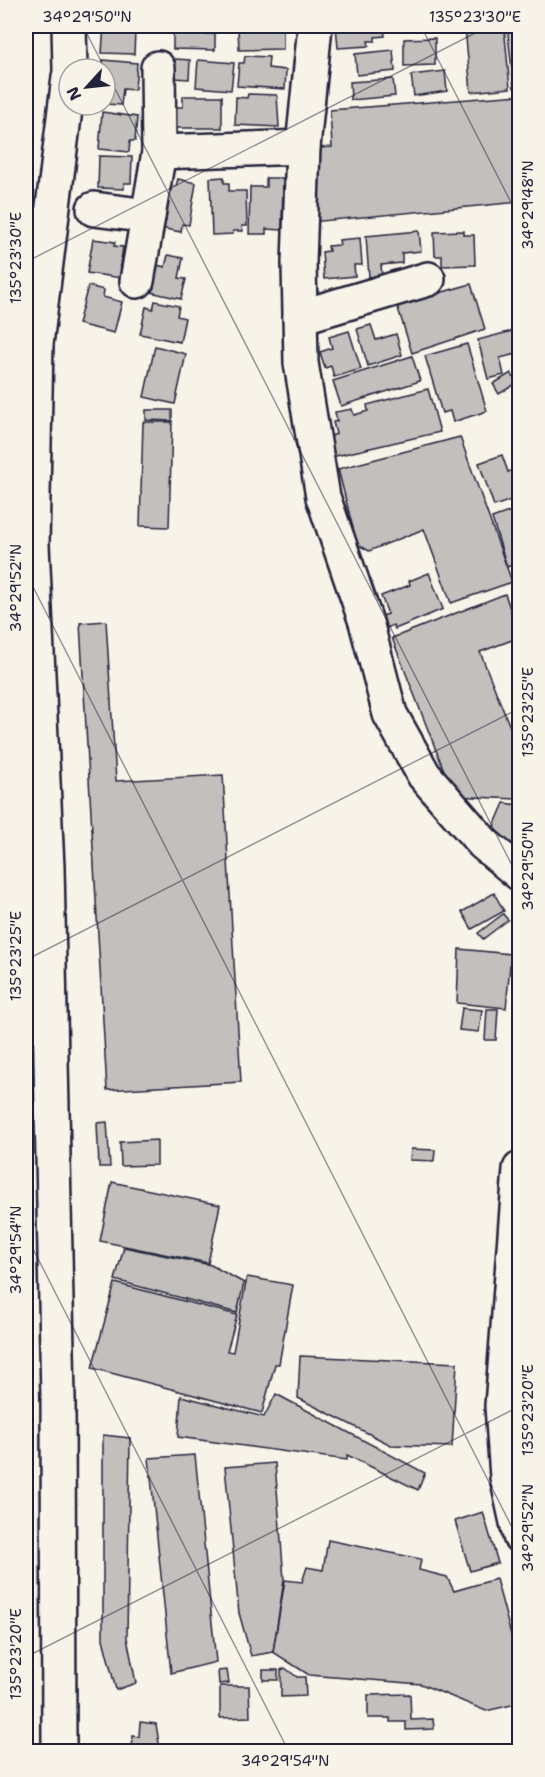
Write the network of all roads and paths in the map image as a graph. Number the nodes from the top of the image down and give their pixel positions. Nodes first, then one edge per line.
1 (69, 26) edge
2 (315, 26) edge
3 (70, 57) edge
4 (158, 68) dead end
5 (64, 117) edge
6 (303, 147) junction
7 (159, 152) junction
8 (94, 209) dead end
9 (148, 216) junction
10 (428, 279) dead end
11 (137, 281) dead end
12 (300, 317) junction
13 (519, 874) edge
14 (519, 1169) edge
15 (516, 1248) edge
16 (513, 1477) edge
17 (519, 1536) edge
18 (59, 1752) edge

1 - 3 street
2 - 6 street
4 - 7 street
5 - 18 street
6 - 7 street
6 - 12 street
7 - 9 street
8 - 9 street
9 - 11 street
10 - 12 street
12 - 13 street
14 - 15 street
15 - 16 street
16 - 17 street

